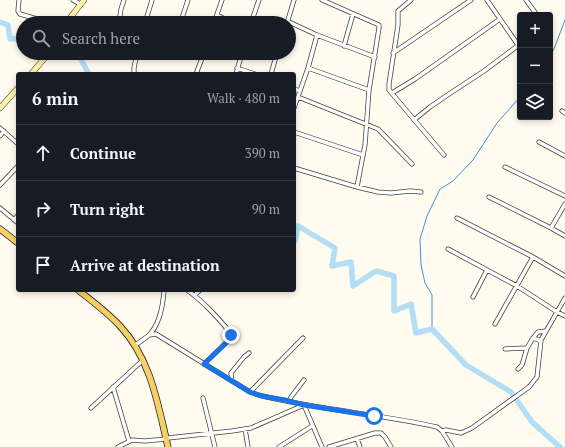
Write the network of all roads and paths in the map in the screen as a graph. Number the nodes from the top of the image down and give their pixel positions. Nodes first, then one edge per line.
1 (19, 0) edge
2 (73, 0) edge
3 (124, 0) edge
4 (152, 0) edge
5 (188, 0) edge
6 (222, 0) edge
7 (259, 0) edge
8 (294, 0) edge
9 (322, 0) edge
10 (411, 0) edge
11 (471, 0) edge
12 (487, 0) edge
13 (526, 0) edge
14 (406, 1) edge
15 (82, 2) edge
16 (535, 12) edge
17 (353, 14) junction
18 (217, 15) edge
19 (27, 16) edge
20 (71, 16) edge
21 (120, 16) edge
22 (147, 16) edge
23 (183, 16) edge
24 (253, 16) edge
25 (289, 16) edge
26 (500, 19) junction
27 (296, 26) edge
28 (317, 35) junction
29 (517, 41) edge
30 (344, 46) junction
31 (517, 46) edge
32 (394, 53) junction
33 (375, 58) junction
34 (43, 60) edge
35 (136, 60) edge
36 (201, 60) edge
37 (240, 60) edge
38 (275, 60) edge
39 (237, 68) junction
40 (308, 68) junction
41 (33, 72) edge
42 (134, 72) edge
43 (197, 72) edge
44 (236, 72) edge
45 (249, 72) edge
46 (272, 72) edge
47 (16, 90) edge
48 (296, 90) edge
49 (369, 90) junction
50 (300, 91) junction
51 (392, 93) junction
52 (298, 96) junction
53 (296, 102) edge
54 (0, 108) edge
55 (414, 120) junction
56 (366, 124) junction
57 (0, 128) edge
58 (4, 131) junction
59 (296, 133) edge
60 (0, 136) edge
61 (16, 140) edge
62 (539, 142) dead end
63 (363, 155) junction
64 (444, 155) dead end
65 (565, 156) edge
66 (412, 164) dead end
67 (505, 166) dead end
68 (16, 168) edge
69 (296, 169) edge
70 (0, 185) edge
71 (356, 187) junction
72 (421, 192) dead end
73 (565, 196) edge
74 (489, 197) dead end
75 (565, 204) edge
76 (0, 208) edge
77 (16, 218) edge
78 (457, 218) dead end
79 (14, 220) joint
80 (551, 228) junction
81 (1, 230) edge
82 (565, 236) edge
83 (16, 239) edge
84 (16, 241) edge
85 (448, 249) dead end
86 (533, 257) junction
87 (487, 270) junction
88 (565, 276) edge
89 (517, 286) junction
90 (80, 292) edge
91 (86, 292) edge
92 (164, 292) edge
93 (190, 292) edge
94 (198, 292) edge
95 (195, 296) junction
96 (473, 297) dead end
97 (565, 298) edge
98 (557, 312) junction
99 (565, 316) edge
100 (495, 324) dead end
101 (546, 331) junction
102 (149, 335) junction
103 (303, 338) dead end
104 (533, 338) junction
105 (541, 341) junction
106 (137, 344) junction
107 (527, 348) junction
108 (505, 349) dead end
109 (249, 353) dead end
110 (143, 360) junction
111 (204, 364) junction
112 (518, 369) dead end
113 (304, 380) dead end
114 (232, 382) junction
115 (113, 387) junction
116 (250, 392) junction
117 (203, 398) dead end
118 (289, 401) junction
119 (304, 405) junction
120 (91, 408) dead end
121 (312, 426) junction
122 (245, 429) junction
123 (442, 431) junction
124 (212, 433) junction
125 (167, 438) junction
126 (357, 438) junction
127 (129, 441) junction
128 (118, 447) edge
129 (169, 447) edge
130 (215, 447) edge
131 (248, 447) edge
132 (279, 447) edge
133 (322, 447) edge
134 (329, 447) edge
135 (360, 447) edge
136 (391, 447) edge
137 (452, 447) edge

1 - 19 street
2 - 15 street
3 - 21 street
4 - 22 street
5 - 23 street
6 - 18 street
7 - 24 street
8 - 25 street
9 - 17 street
10 - 14 street
11 - 32 street
12 - 26 street
13 - 16 street
14 - 32 street
15 - 20 street
17 - 30 street
17 - 33 street
26 - 29 street
26 - 51 street
27 - 28 street
28 - 30 street
28 - 40 street
30 - 33 street
31 - 55 street
32 - 51 street
33 - 49 street
34 - 41 street
35 - 42 street
36 - 43 street
37 - 39 street
38 - 46 street
39 - 44 street
39 - 45 street
40 - 49 street
40 - 50 street
47 - 54 street
48 - 50 street
49 - 56 street
50 - 52 street
51 - 55 street
52 - 53 street
52 - 56 street
55 - 64 street
56 - 63 street
56 - 66 street
57 - 58 street
58 - 60 street
58 - 61 street
59 - 63 street
62 - 65 street
63 - 71 street
67 - 73 street
68 - 70 street
69 - 71 street
71 - 72 street
74 - 80 street
75 - 80 street
76 - 79 street
77 - 79 street
78 - 86 street
80 - 82 street
81 - 83 main road
81 - 84 main road
85 - 87 street
86 - 88 street
86 - 89 street
87 - 89 street
87 - 96 street
89 - 98 street
89 - 100 street
90 - 110 main road
91 - 106 main road
92 - 102 street
93 - 95 street
94 - 95 street
95 - 111 street
97 - 98 street
98 - 99 street
98 - 101 street
101 - 104 street
101 - 105 street
102 - 106 street
102 - 111 street
103 - 116 street
104 - 105 street
104 - 107 street
105 - 123 street
106 - 125 main road
107 - 108 street
107 - 112 street
109 - 114 street
110 - 115 street
110 - 125 main road
111 - 114 street
113 - 118 street
114 - 116 street
115 - 120 street
115 - 127 street
116 - 118 street
117 - 124 street
118 - 119 street
119 - 121 street
119 - 122 street
119 - 123 street
121 - 132 street
121 - 133 street
122 - 124 street
122 - 131 street
123 - 137 street
124 - 125 street
124 - 130 street
125 - 127 street
125 - 129 main road
126 - 134 street
126 - 135 street
126 - 136 street
127 - 128 street

